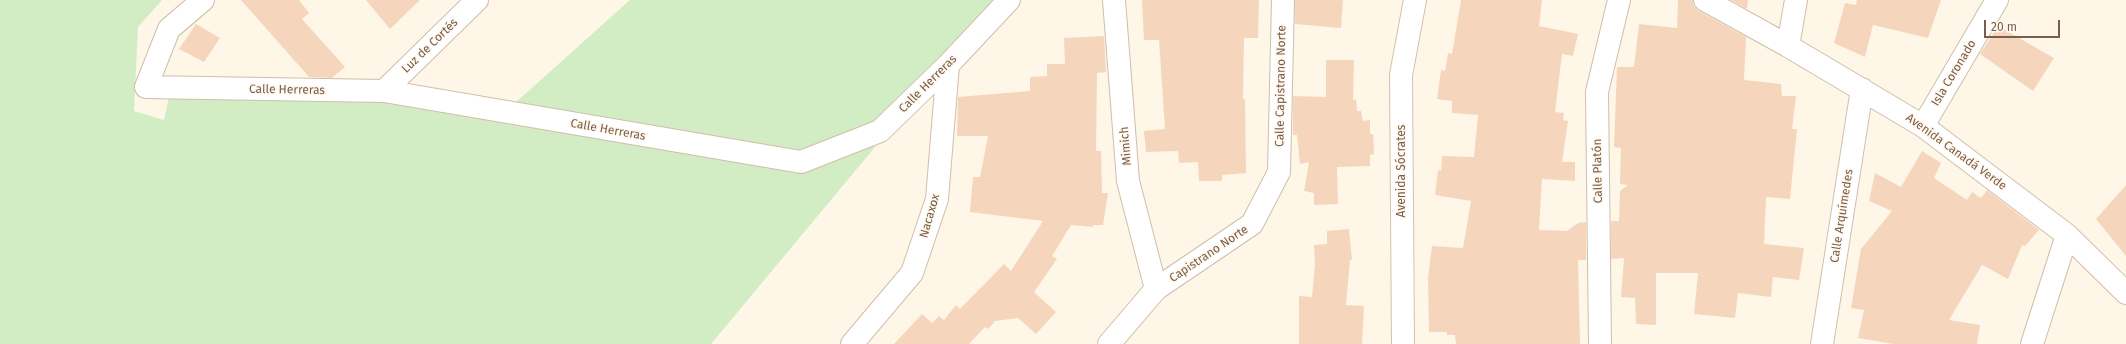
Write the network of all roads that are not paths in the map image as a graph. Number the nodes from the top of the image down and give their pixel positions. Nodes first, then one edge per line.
1 (203, 0) edge
2 (477, 0) edge
3 (1009, 0) edge
4 (1114, 0) edge
5 (1283, 0) edge
6 (1415, 0) edge
7 (1619, 0) edge
8 (1705, 0) edge
9 (1796, 0) edge
10 (1997, 0) edge
11 (1788, 46) junction
12 (948, 64) junction
13 (1862, 89) junction
14 (384, 91) junction
15 (1923, 126) junction
16 (1279, 172) joint
17 (2067, 234) junction
18 (1156, 289) junction
19 (2126, 293) edge
20 (852, 344) edge
21 (1109, 344) edge
22 (1403, 344) edge
23 (1600, 344) edge
24 (1822, 344) edge
25 (2032, 344) edge

1 - 14 street, Calle Herreras
2 - 14 street, Luz de Cortés
3 - 12 street, Calle Herreras
4 - 18 street, Mimich
5 - 16 street, Calle Capistrano Norte
6 - 22 street, Avenida Sócrates
7 - 23 street, Calle Platón
8 - 11 street, Avenida Canadá Verde
9 - 11 street
10 - 15 street, Isla Coronado
11 - 13 street, Avenida Canadá Verde
12 - 14 street, Calle Herreras
12 - 20 street, Nacaxox
13 - 15 street, Avenida Canadá Verde
13 - 24 street, Calle Arquímedes
15 - 17 street, Avenida Canadá Verde
16 - 18 street, Capistrano Norte
17 - 19 street, Avenida Canadá Verde
17 - 25 street
18 - 21 street, Capistrano Norte

